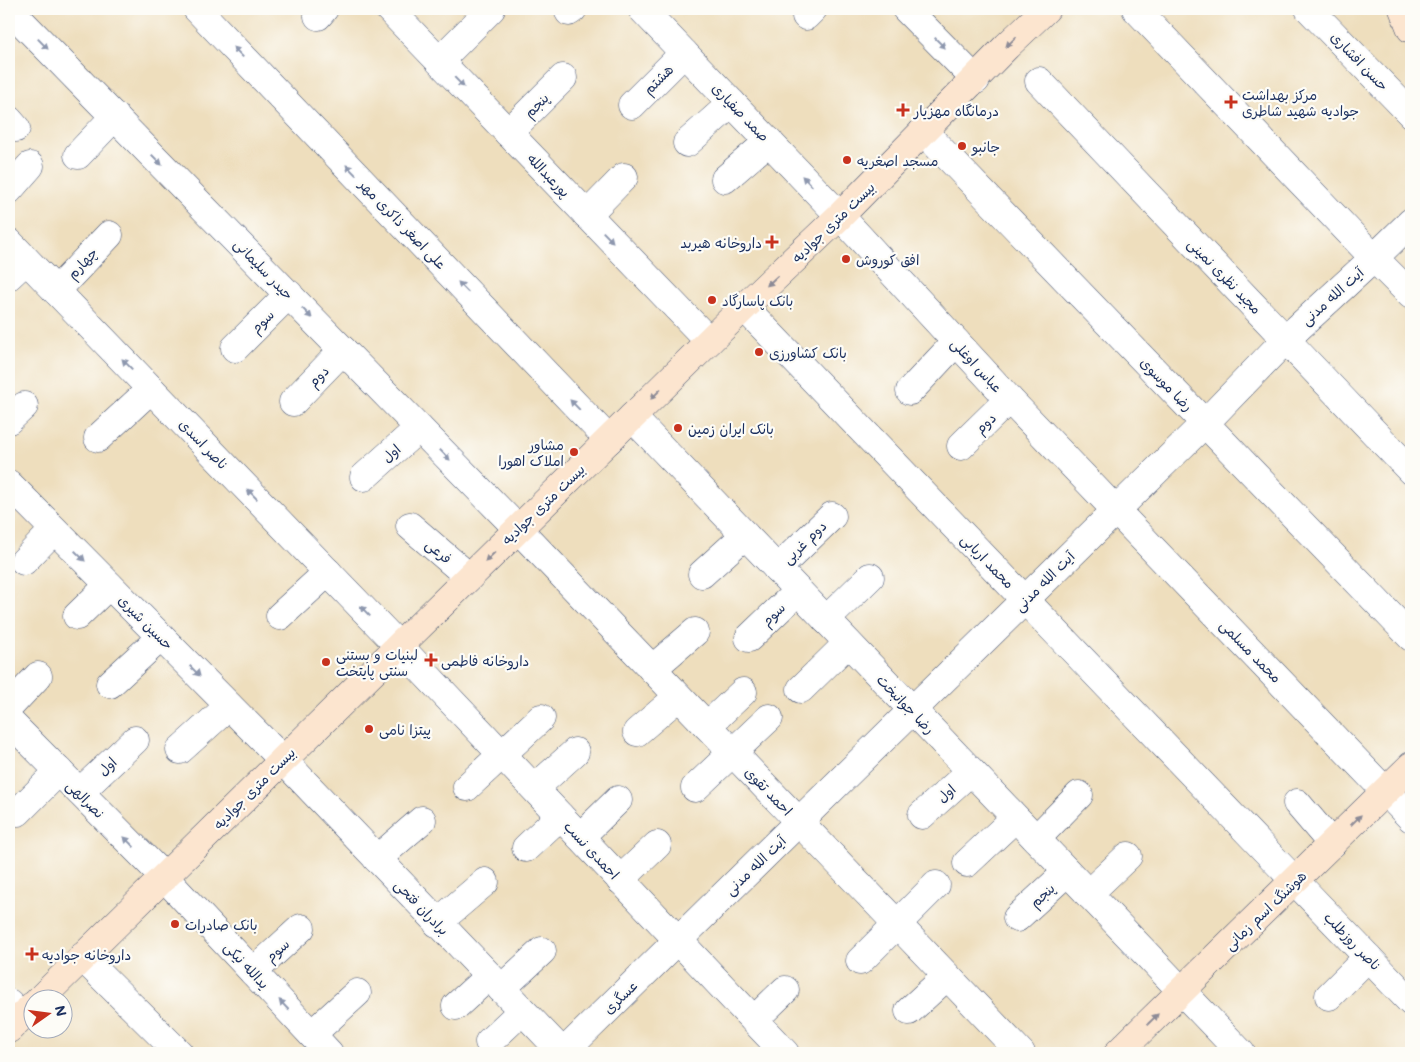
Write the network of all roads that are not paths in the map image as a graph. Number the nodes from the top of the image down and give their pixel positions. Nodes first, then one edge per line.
1 (9, 9) edge
2 (197, 9) edge
3 (388, 9) edge
4 (492, 9) edge
5 (642, 9) edge
6 (906, 9) edge
7 (1046, 9) edge
8 (1136, 9) edge
9 (1309, 9) edge
10 (1403, 9) edge
11 (1411, 29) edge
12 (684, 53) junction
13 (439, 61) junction
14 (563, 78) dead end
15 (976, 80) junction
16 (1039, 81) dead end
17 (732, 103) junction
18 (632, 105) dead end
19 (1411, 114) edge
20 (114, 116) junction
21 (923, 131) junction
22 (508, 133) junction
23 (769, 142) junction
24 (687, 143) dead end
25 (78, 155) dead end
26 (30, 166) dead end
27 (624, 177) dead end
28 (725, 179) dead end
29 (9, 190) edge
30 (587, 215) junction
31 (840, 216) junction
32 (1411, 222) edge
33 (109, 235) dead end
34 (1374, 258) junction
35 (15, 259) edge
36 (56, 291) junction
37 (289, 294) junction
38 (1411, 294) edge
39 (744, 307) junction
40 (1286, 339) junction
41 (709, 341) junction
42 (956, 342) junction
43 (235, 348) dead end
44 (343, 350) junction
45 (151, 389) junction
46 (910, 391) dead end
47 (1009, 399) junction
48 (293, 402) dead end
49 (632, 417) junction
50 (1205, 423) junction
51 (419, 428) junction
52 (98, 438) dead end
53 (609, 440) junction
54 (961, 446) dead end
55 (1411, 472) edge
56 (364, 477) dead end
57 (9, 484) edge
58 (1116, 511) junction
59 (832, 516) dead end
60 (410, 526) dead end
61 (518, 529) junction
62 (54, 530) junction
63 (744, 535) junction
64 (24, 561) dead end
65 (777, 568) junction
66 (328, 572) junction
67 (702, 574) dead end
68 (469, 577) junction
69 (870, 577) dead end
70 (109, 585) junction
71 (798, 591) junction
72 (1026, 600) junction
73 (78, 616) dead end
74 (280, 616) dead end
75 (826, 620) junction
76 (695, 632) dead end
77 (161, 637) junction
78 (1411, 637) edge
79 (749, 638) dead end
80 (848, 643) junction
81 (399, 646) junction
82 (652, 669) junction
83 (38, 676) dead end
84 (110, 684) dead end
85 (801, 689) dead end
86 (742, 692) dead end
87 (678, 697) junction
88 (229, 706) junction
89 (913, 711) junction
90 (542, 718) dead end
91 (769, 718) dead end
92 (9, 719) edge
93 (707, 726) junction
94 (637, 732) dead end
95 (135, 740) dead end
96 (180, 750) dead end
97 (575, 752) dead end
98 (733, 753) junction
99 (502, 755) junction
100 (282, 759) junction
101 (1411, 766) edge
102 (59, 771) junction
103 (970, 771) junction
104 (467, 788) dead end
105 (535, 788) junction
106 (695, 788) dead end
107 (1386, 790) junction
108 (80, 792) junction
109 (1079, 795) dead end
110 (618, 800) dead end
111 (1297, 803) dead end
112 (18, 812) dead end
113 (922, 815) dead end
114 (560, 816) junction
115 (1015, 818) junction
116 (1411, 818) edge
117 (422, 820) dead end
118 (799, 822) junction
119 (580, 837) junction
120 (1036, 839) junction
121 (1332, 844) junction
122 (657, 845) dead end
123 (526, 848) dead end
124 (1128, 856) dead end
125 (377, 859) junction
126 (967, 863) dead end
127 (1067, 872) junction
128 (164, 877) junction
129 (620, 880) junction
130 (1295, 880) junction
131 (485, 882) dead end
132 (936, 885) dead end
133 (1088, 894) junction
134 (1017, 918) dead end
135 (438, 923) junction
136 (897, 924) junction
137 (302, 928) dead end
138 (678, 941) junction
139 (542, 951) dead end
140 (1368, 957) junction
141 (82, 958) junction
142 (860, 961) dead end
143 (253, 972) junction
144 (947, 976) junction
145 (495, 982) junction
146 (46, 990) edge
147 (785, 990) dead end
148 (1181, 991) junction
149 (356, 993) dead end
150 (1328, 996) dead end
151 (1411, 1002) edge
152 (456, 1006) dead end
153 (522, 1011) junction
154 (909, 1011) dead end
155 (754, 1020) junction
156 (489, 1042) dead end
157 (320, 1044) edge
158 (780, 1052) edge
159 (179, 1053) edge
160 (563, 1053) edge
161 (1021, 1053) edge
162 (1118, 1053) edge
163 (1241, 1053) edge

1 -> 20 street, حیدر سلیمانی
53 -> 2 street, علی اصغر ذاکری مهر
3 - 13 street, پورعبدالله
4 - 13 street
5 - 12 street, صمد صفیاری
6 -> 15 street
7 -> 15 main road, بیست متری جوادیه
8 - 34 street
9 - 19 street, حسن افشاری
10 - 11 main road
12 - 17 street, صمد صفیاری
12 - 18 street, هشتم
13 -> 22 street, پورعبدالله
14 - 22 street, پنجم
15 - 21 main road, بیست متری جوادیه
16 - 40 street, مجید نظری نمینی
17 - 23 street, صمد صفیاری
17 - 24 street
20 - 25 street
20 -> 37 street, حیدر سلیمانی
21 - 31 main road, بیست متری جوادیه
21 - 50 street, رضا موسوی
22 - 30 street, پورعبدالله
23 - 28 street
31 -> 23 street, صمد صفیاری
26 - 29 street
27 - 30 street
30 -> 41 street, پورعبدالله
31 -> 39 main road, بیست متری جوادیه
31 - 42 street, عباس اوغلی
32 - 34 street, آیت‌ الله مدنی
33 - 36 street, چهارم
34 - 38 street
34 - 40 street, آیت‌ الله مدنی
35 - 36 street, ناصر اسدی
45 -> 36 street, ناصر اسدی
37 - 43 street, سوم
37 -> 44 street, حیدر سلیمانی
39 - 41 main road, بیست متری جوادیه
39 - 72 street, محمد اربابی
40 - 50 street, آیت‌ الله مدنی
40 - 55 street, مجید نظری نمینی
41 -> 49 main road, بیست متری جوادیه
42 - 46 street
42 - 47 street, عباس اوغلی
44 - 48 street, دوم
44 - 51 street, حیدر سلیمانی
45 - 52 street
66 -> 45 street, ناصر اسدی
47 - 54 street, دوم
47 - 58 street, عباس اوغلی
49 - 53 main road, بیست متری جوادیه
49 - 63 street, رضا جوانبخت
50 - 58 street, آیت‌ الله مدنی
50 - 78 street, رضا موسوی
51 - 56 street, اول
51 -> 61 street, حیدر سلیمانی
53 - 61 main road, بیست متری جوادیه
57 - 62 street, حسین شیری
58 - 72 street, آیت‌ الله مدنی
58 - 107 street, محمد مسلمی
59 - 65 street, دوم غربی
60 - 68 street, فرعی
61 -> 68 main road, بیست متری جوادیه
61 - 82 street, احمد تقوی
62 - 64 street
62 -> 70 street, حسین شیری
63 - 65 street, رضا جوانبخت
63 - 67 street
65 - 71 street, رضا جوانبخت
66 - 74 street
81 -> 66 street, ناصر اسدی
68 - 81 main road, بیست متری جوادیه
69 - 75 street
70 - 73 street
70 - 77 street, حسین شیری
71 - 75 street, رضا جوانبخت
71 - 79 street, سوم
72 - 89 street, آیت‌ الله مدنی
72 - 130 street, محمد اربابی
75 - 80 street, رضا جوانبخت
76 - 82 street
77 - 84 street
77 -> 88 street, حسین شیری
80 - 85 street
80 - 89 street, رضا جوانبخت
81 - 99 street, احمدی نسب
81 - 100 main road, بیست متری جوادیه
82 - 87 street, احمد تقوی
83 - 92 street
86 - 93 street
87 - 93 street, احمد تقوی
87 - 94 street
88 - 96 street
88 - 100 street, حسین شیری
89 - 103 street, رضا جوانبخت
89 - 118 street, آیت‌ الله مدنی
90 - 99 street
91 - 98 street
92 - 102 street, نصرالهی
93 - 98 street, احمد تقوی
95 - 108 street, اول
97 - 105 street
98 - 106 street
98 - 118 street, احمد تقوی
99 - 104 street
99 - 105 street, احمدی نسب
100 - 125 street, برادران فتحی
100 - 128 main road, بیست متری جوادیه
101 - 107 main road, هوشنگ اسم زمانی
102 - 108 street, نصرالهی
102 - 112 street
103 - 113 street, اول
103 - 115 street, رضا جوانبخت
105 - 114 street, احمدی نسب
107 - 116 street, محمد مسلمی
121 -> 107 main road, هوشنگ اسم زمانی
128 -> 108 street, نصرالهی
109 - 120 street
110 - 119 street
111 - 121 street
114 - 119 street, احمدی نسب
114 - 123 street
115 - 120 street, رضا جوانبخت
115 - 126 street
117 - 125 street
118 - 136 street, احمد تقوی
118 - 138 street, آیت‌ الله مدنی
119 - 129 street, احمدی نسب
120 - 127 street, رضا جوانبخت
121 - 130 main road, هوشنگ اسم زمانی
122 - 129 street
124 - 133 street
125 - 135 street, برادران فتحی
127 - 133 street, رضا جوانبخت
127 - 134 street, پنجم
128 - 141 main road, بیست متری جوادیه
128 - 143 street, یدالله نیکی
129 - 138 street, احمدی نسب
130 - 140 street, ناصر روزطلب
130 - 148 main road, هوشنگ اسم زمانی
131 - 135 street
132 - 136 street
133 - 148 street, رضا جوانبخت
135 - 145 street, برادران فتحی
136 - 142 street
136 - 144 street, احمد تقوی
137 - 143 street, سوم
138 - 155 street, احمدی نسب
138 - 160 street, عسگری
139 - 145 street
140 - 150 street
140 - 151 street, ناصر روزطلب
141 - 146 main road, بیست متری جوادیه
141 - 159 street
157 -> 143 street, یدالله نیکی
144 - 154 street
144 - 161 street, احمد تقوی
145 - 152 street
145 - 153 street, برادران فتحی
147 - 155 street
162 -> 148 main road, هوشنگ اسم زمانی
148 - 163 street, رضا جوانبخت
149 - 157 street
153 - 156 street
153 - 160 street, برادران فتحی
155 - 158 street, احمدی نسب

